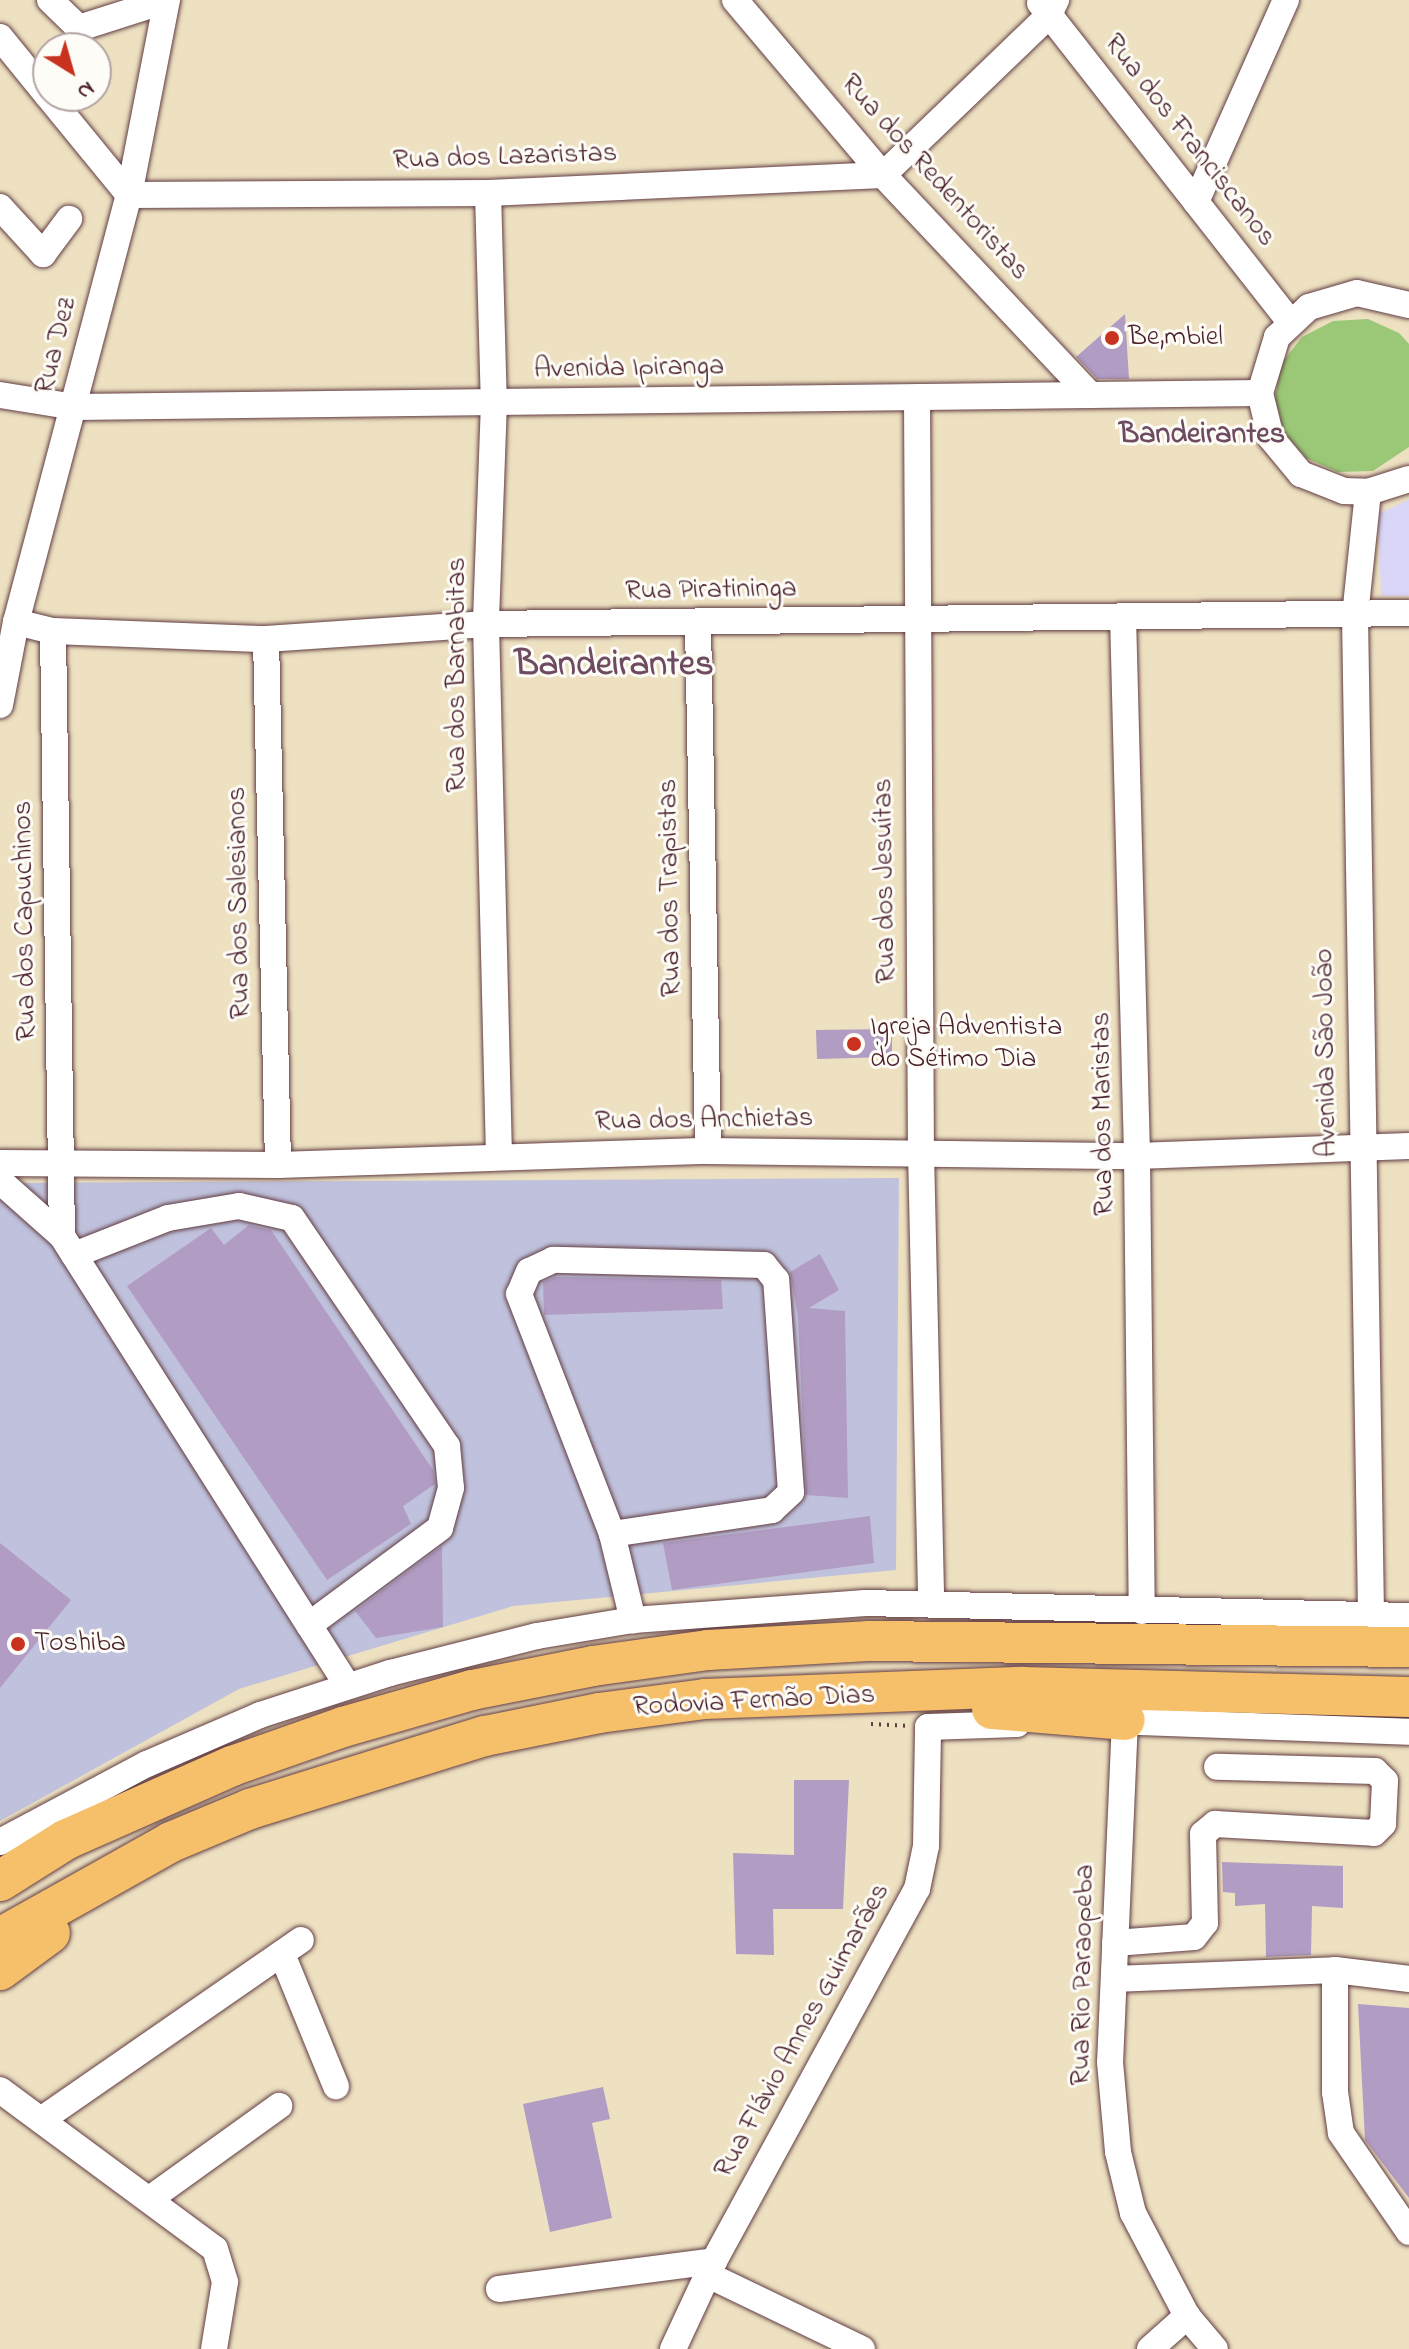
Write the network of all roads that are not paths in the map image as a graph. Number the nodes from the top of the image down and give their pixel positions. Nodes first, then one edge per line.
1 (50, 0) edge
2 (167, 0) edge
3 (735, 0) edge
4 (1286, 0) edge
5 (1048, 5) edge
6 (0, 37) edge
7 (32, 76) edge
8 (61, 112) edge
9 (883, 175) junction
10 (488, 193) junction
11 (129, 195) junction
12 (1196, 202) junction
13 (0, 207) edge
14 (69, 219) dead end
15 (1408, 301) edge
16 (1290, 322) junction
17 (1260, 393) junction
18 (0, 395) edge
19 (1090, 395) junction
20 (917, 397) junction
21 (494, 402) junction
22 (75, 407) junction
23 (1409, 479) edge
24 (1368, 492) junction
25 (1409, 613) edge
26 (1123, 616) junction
27 (1355, 616) junction
28 (916, 620) junction
29 (16, 622) junction
30 (486, 624) junction
31 (698, 624) junction
32 (53, 631) junction
33 (266, 639) junction
34 (0, 705) edge
35 (1409, 1146) edge
36 (1360, 1147) junction
37 (708, 1151) junction
38 (921, 1152) junction
39 (499, 1156) junction
40 (1137, 1156) junction
41 (62, 1161) junction
42 (0, 1163) edge
43 (278, 1165) junction
44 (0, 1181) edge
45 (68, 1246) junction
46 (612, 1534) junction
47 (931, 1604) junction
48 (1142, 1611) junction
49 (1371, 1615) junction
50 (1409, 1616) edge
51 (633, 1620) junction
52 (309, 1625) junction
53 (1409, 1647) edge
54 (347, 1685) junction
55 (1409, 1697) edge
56 (921, 1710) junction
57 (1125, 1720) junction
58 (1409, 1732) edge
59 (1217, 1767) dead end
60 (0, 1842) edge
61 (171, 1842) junction
62 (0, 1881) edge
63 (0, 1938) edge
64 (1115, 1943) junction
65 (0, 1970) edge
66 (1335, 1970) junction
67 (1114, 1979) junction
68 (1409, 1979) edge
69 (336, 2086) dead end
70 (0, 2090) edge
71 (279, 2106) dead end
72 (41, 2120) junction
73 (151, 2198) junction
74 (1409, 2232) edge
75 (710, 2268) junction
76 (499, 2289) dead end
77 (1187, 2316) junction
78 (214, 2349) edge
79 (673, 2349) edge
80 (862, 2349) edge
81 (1150, 2349) edge
82 (1215, 2349) edge

1 - 2 street
2 - 11 street, Rua Dez
3 - 9 street, Rua dos Redentoristas
4 - 12 street
5 - 9 street
5 - 12 street, Rua dos Franciscanos
6 - 7 street
8 - 11 street
9 - 10 street, Rua dos Lazaristas
9 - 19 street, Rua dos Redentoristas
10 - 11 street, Rua dos Lazaristas
10 - 21 street, Rua dos Barnabitas
11 - 22 street, Rua Dez
12 - 16 street, Rua dos Franciscanos
13 - 14 street
15 - 16 street
16 - 17 street
17 - 19 street, Avenida Ipiranga
17 - 24 street
18 - 22 street, Avenida Ipiranga
19 - 20 street, Avenida Ipiranga
20 - 21 street, Avenida Ipiranga
20 - 28 street, Rua dos Jesuítas
21 - 22 street, Avenida Ipiranga
21 - 30 street, Rua dos Barnabitas
22 - 29 street, Rua Dez
23 - 24 street
24 - 27 street, Avenida São João
25 - 27 street, Rua Piratininga
26 - 27 street, Rua Piratininga
26 - 28 street, Rua Piratininga
26 - 40 street, Rua dos Maristas
27 - 36 street, Avenida São João
28 - 31 street, Rua Piratininga
28 - 38 street, Rua dos Jesuítas
29 - 32 street, Rua Piratininga
29 - 34 street, Rua Dez
30 - 31 street, Rua Piratininga
30 - 33 street, Rua Piratininga
30 - 39 street, Rua dos Barnabitas
31 - 37 street, Rua dos Trapistas
32 - 33 street, Rua Piratininga
32 - 41 street, Rua dos Capuchinos
33 - 43 street, Rua dos Salesianos
35 - 36 street, Rua dos Anchietas
36 - 40 street, Rua dos Anchietas
36 - 49 street, Avenida São João
37 - 38 street, Rua dos Anchietas
37 - 39 street, Rua dos Anchietas
38 - 40 street, Rua dos Anchietas
38 - 47 street, Rua dos Jesuítas
39 - 43 street, Rua dos Anchietas
40 - 48 street, Rua dos Maristas
41 - 42 street, Rua dos Anchietas
41 - 43 street, Rua dos Anchietas
41 - 45 street, Rua dos Capuchinos
44 - 45 street
45 - 52 street
45 - 52 street
46 - 46 street
46 - 51 street
47 - 48 street
47 - 51 street
48 - 49 street
49 - 50 street
51 - 54 street
52 - 54 street
53 - 62 highway, Rodovia Fernão Dias
54 - 60 street
55 - 56 highway, Rodovia Fernão Dias
56 - 57 highway
56 - 61 highway, Rodovia Fernão Dias
56 - 75 street, Rua Flávio Annes Guimarães
57 - 58 street
57 - 64 street, Rua Rio Paraopeba
59 - 64 street
61 - 63 highway, Rodovia Fernão Dias
61 - 65 highway
64 - 67 street, Rua Rio Paraopeba
66 - 67 street
66 - 68 street
66 - 74 street
67 - 77 street, Rua Rio Paraopeba
69 - 72 street
70 - 72 street
71 - 73 street
72 - 73 street
73 - 78 street
75 - 76 street
75 - 79 street, Rua Flávio Annes Guimarães
75 - 80 street
77 - 81 street
77 - 82 street, Rua Rio Paraopeba

